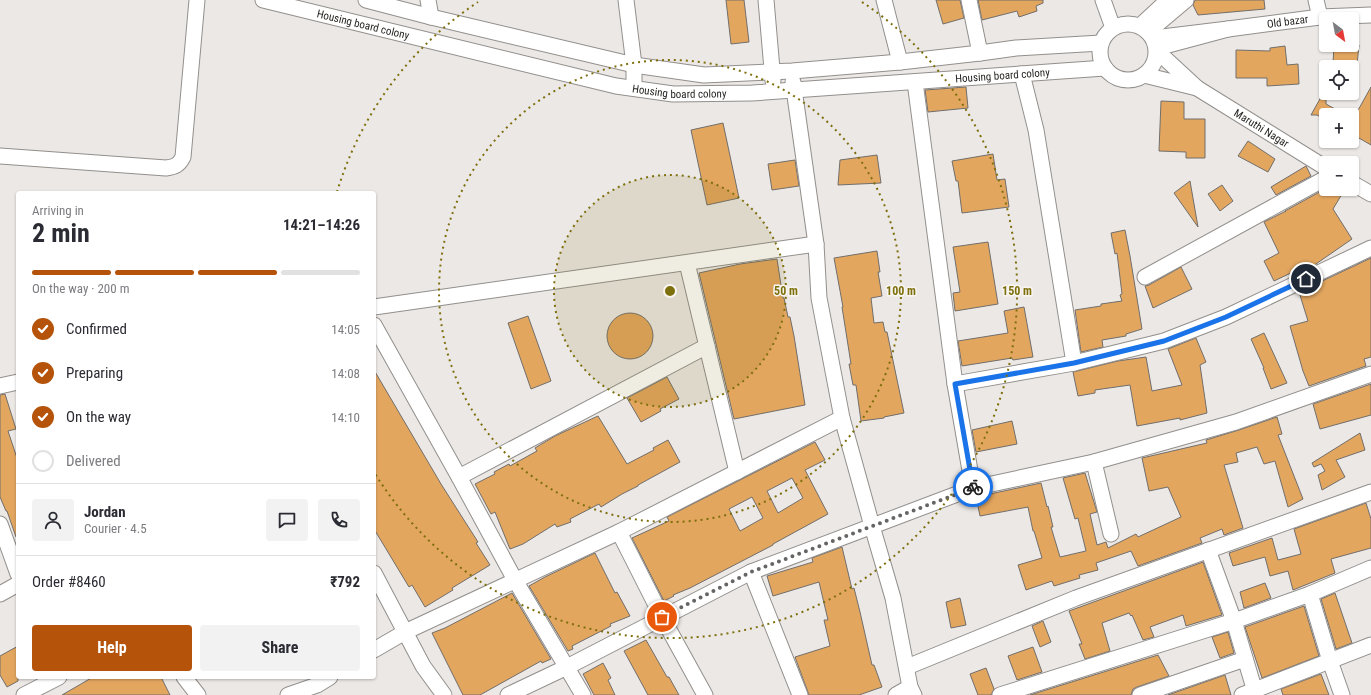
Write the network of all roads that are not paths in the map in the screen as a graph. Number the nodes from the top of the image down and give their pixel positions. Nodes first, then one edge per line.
1 (197, 0) edge
2 (263, 0) edge
3 (366, 0) edge
4 (428, 0) edge
5 (626, 0) edge
6 (766, 0) edge
7 (884, 0) edge
8 (969, 0) edge
9 (1103, 0) edge
10 (1168, 0) edge
11 (1186, 0) edge
12 (1316, 0) edge
13 (294, 4) edge
14 (1319, 12) edge
15 (1359, 15) edge
16 (1371, 15) edge
17 (1319, 16) edge
18 (431, 17) junction
19 (1113, 28) junction
20 (1151, 39) junction
21 (1101, 43) junction
22 (980, 53) junction
23 (900, 62) junction
24 (634, 64) junction
25 (1105, 68) junction
26 (792, 71) junction
27 (772, 72) junction
28 (1022, 74) junction
29 (1144, 75) junction
30 (915, 82) junction
31 (634, 88) junction
32 (1197, 88) junction
33 (794, 90) junction
34 (774, 92) junction
35 (0, 156) edge
36 (1319, 164) edge
37 (1319, 182) edge
38 (1359, 187) edge
39 (1371, 194) edge
40 (816, 244) junction
41 (1371, 248) edge
42 (687, 263) junction
43 (1145, 277) dead end
44 (376, 307) edge
45 (376, 328) edge
46 (707, 346) junction
47 (1074, 363) junction
48 (1371, 374) edge
49 (16, 382) edge
50 (955, 384) junction
51 (0, 386) edge
52 (842, 418) junction
53 (1094, 462) junction
54 (737, 472) junction
55 (459, 477) junction
56 (973, 488) junction
57 (1371, 492) edge
58 (0, 524) edge
59 (872, 526) junction
60 (619, 532) junction
61 (1111, 534) dead end
62 (1208, 550) junction
63 (16, 568) edge
64 (1371, 568) edge
65 (751, 572) junction
66 (376, 577) edge
67 (515, 580) junction
68 (16, 585) edge
69 (0, 594) edge
70 (1310, 594) junction
71 (662, 617) junction
72 (1234, 621) junction
73 (405, 632) junction
74 (1371, 645) edge
75 (376, 649) edge
76 (1245, 659) junction
77 (1330, 661) junction
78 (567, 667) junction
79 (907, 667) junction
80 (55, 679) edge
81 (186, 679) edge
82 (315, 681) edge
83 (912, 691) edge
84 (1251, 694) edge
85 (24, 695) edge
86 (198, 695) edge
87 (288, 695) edge
88 (444, 695) edge
89 (508, 695) edge
90 (583, 695) edge
91 (705, 695) edge
92 (800, 695) edge
93 (896, 695) edge
94 (1000, 695) edge
95 (1140, 695) edge
96 (1342, 695) edge

1 - 35 street
2 - 13 street, Housing board colony
3 - 18 street, Housing board colony
4 - 18 street
5 - 24 street
6 - 27 street
7 - 23 street
8 - 22 street
9 - 19 street
10 - 20 street
11 - 20 street
12 - 14 street
13 - 31 street, Housing board colony
15 - 16 street, Old bazar
17 - 20 street, Old bazar
18 - 24 street, Housing board colony
19 - 20 street
19 - 21 street
20 - 29 street
20 - 32 street
21 - 22 street, Housing board colony
21 - 25 street
22 - 23 street, Housing board colony
23 - 26 street, Housing board colony
24 - 27 street, Housing board colony
24 - 31 street
25 - 28 street, Housing board colony
25 - 29 street
26 - 27 street, Housing board colony
26 - 33 street
27 - 34 street
28 - 30 street, Housing board colony
28 - 47 street
29 - 32 street
30 - 33 street, Housing board colony
30 - 50 street
31 - 34 street, Housing board colony
32 - 36 street, Maruthi Nagar
33 - 34 street, Housing board colony
33 - 40 street
37 - 43 street
38 - 39 street
40 - 42 street
40 - 52 street
41 - 47 street
42 - 44 street
42 - 46 street
45 - 55 street
46 - 54 street
46 - 55 street
47 - 50 street
48 - 53 street
49 - 51 street
50 - 56 street
52 - 54 street
52 - 59 street
53 - 56 street
53 - 61 street
54 - 60 street
55 - 67 street
56 - 59 street
57 - 62 street
58 - 63 street
59 - 65 street
59 - 79 street
60 - 67 street
60 - 71 street
62 - 72 street
62 - 79 street
64 - 70 street
65 - 71 street
65 - 92 street
66 - 73 street
67 - 73 street
67 - 78 street
68 - 69 street
70 - 72 street
70 - 77 street
71 - 78 street
71 - 91 street
72 - 76 street
72 - 94 street
73 - 75 street
73 - 88 street
74 - 77 street
76 - 84 street
76 - 95 street
77 - 84 street
77 - 96 street
78 - 89 street
78 - 90 street
79 - 83 street
80 - 85 street
81 - 86 street
82 - 87 street
83 - 93 street

